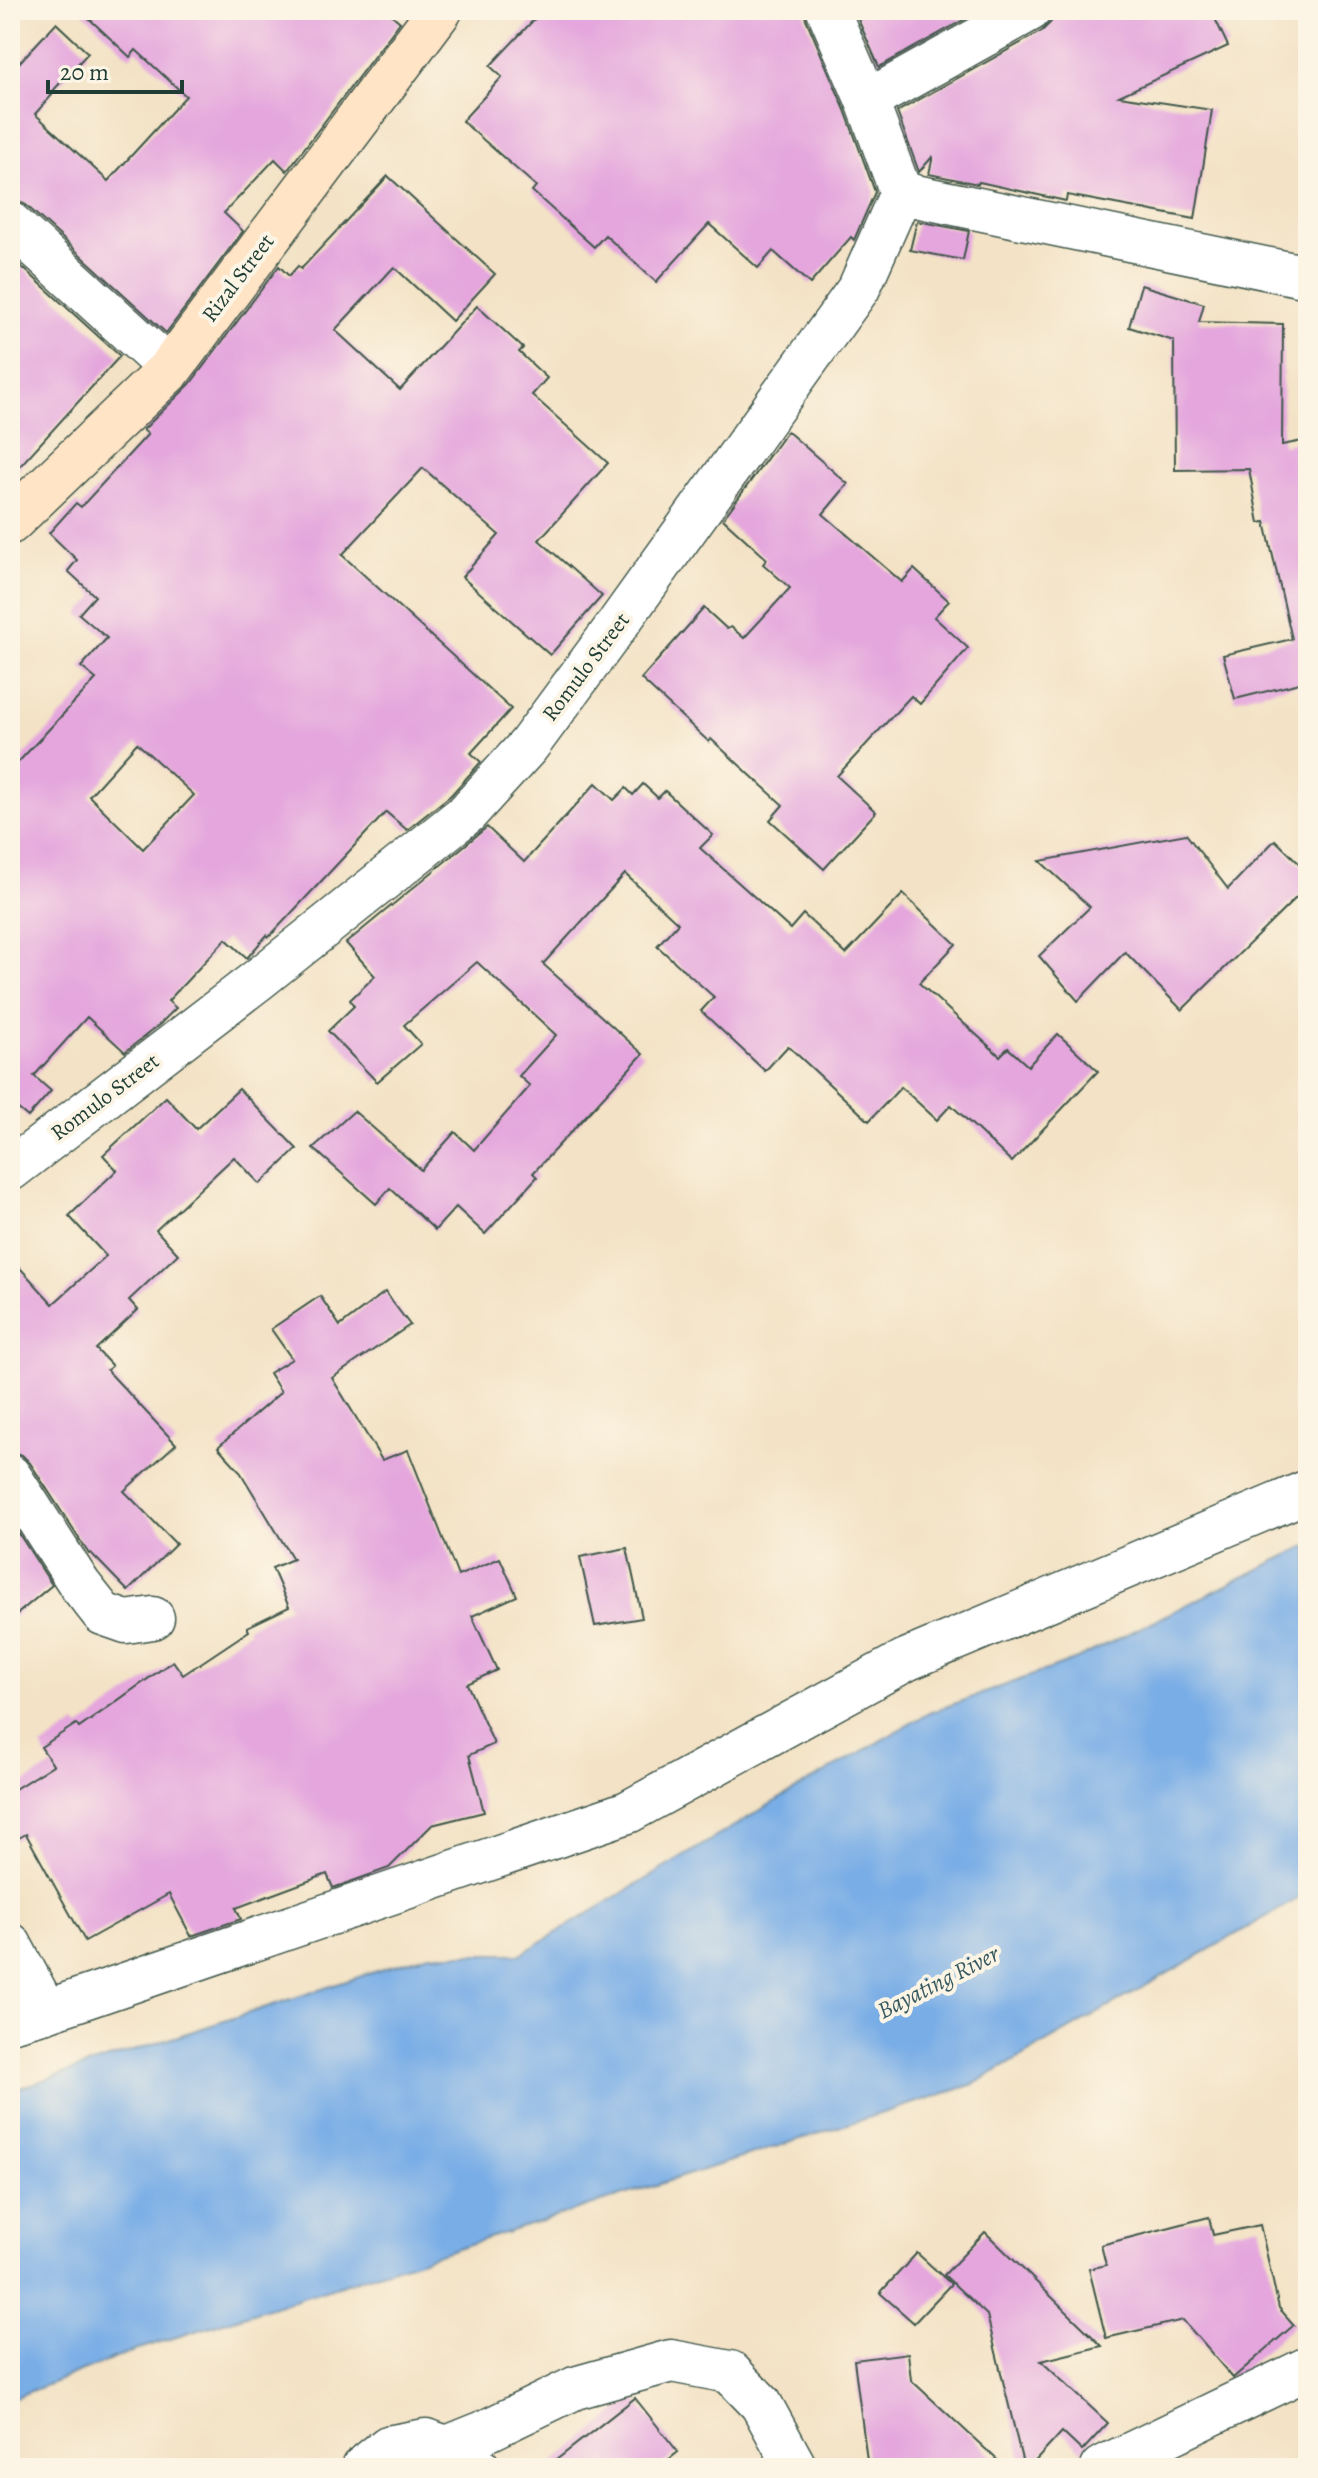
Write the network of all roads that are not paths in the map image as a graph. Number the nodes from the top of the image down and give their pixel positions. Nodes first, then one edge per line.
1 (440, 10) edge
2 (828, 10) edge
3 (1030, 10) edge
4 (867, 101) junction
5 (901, 193) junction
6 (10, 223) edge
7 (1308, 277) edge
8 (170, 369) junction
9 (10, 522) edge
10 (10, 1170) edge
11 (10, 1476) edge
12 (1308, 1491) edge
13 (153, 1618) dead end
14 (10, 1944) edge
15 (28, 2016) edge
16 (1308, 2368) edge
17 (463, 2458) edge
18 (362, 2468) edge
19 (796, 2468) edge
20 (1101, 2468) edge

1 - 8 street, Rizal Street
2 - 4 street
3 - 4 street
4 - 5 street
5 - 7 street
5 - 10 street, Romulo Street
6 - 8 street
8 - 9 street, Rizal Street
11 - 13 street
12 - 15 street
14 - 15 street
16 - 20 street
17 - 18 street
17 - 19 street

